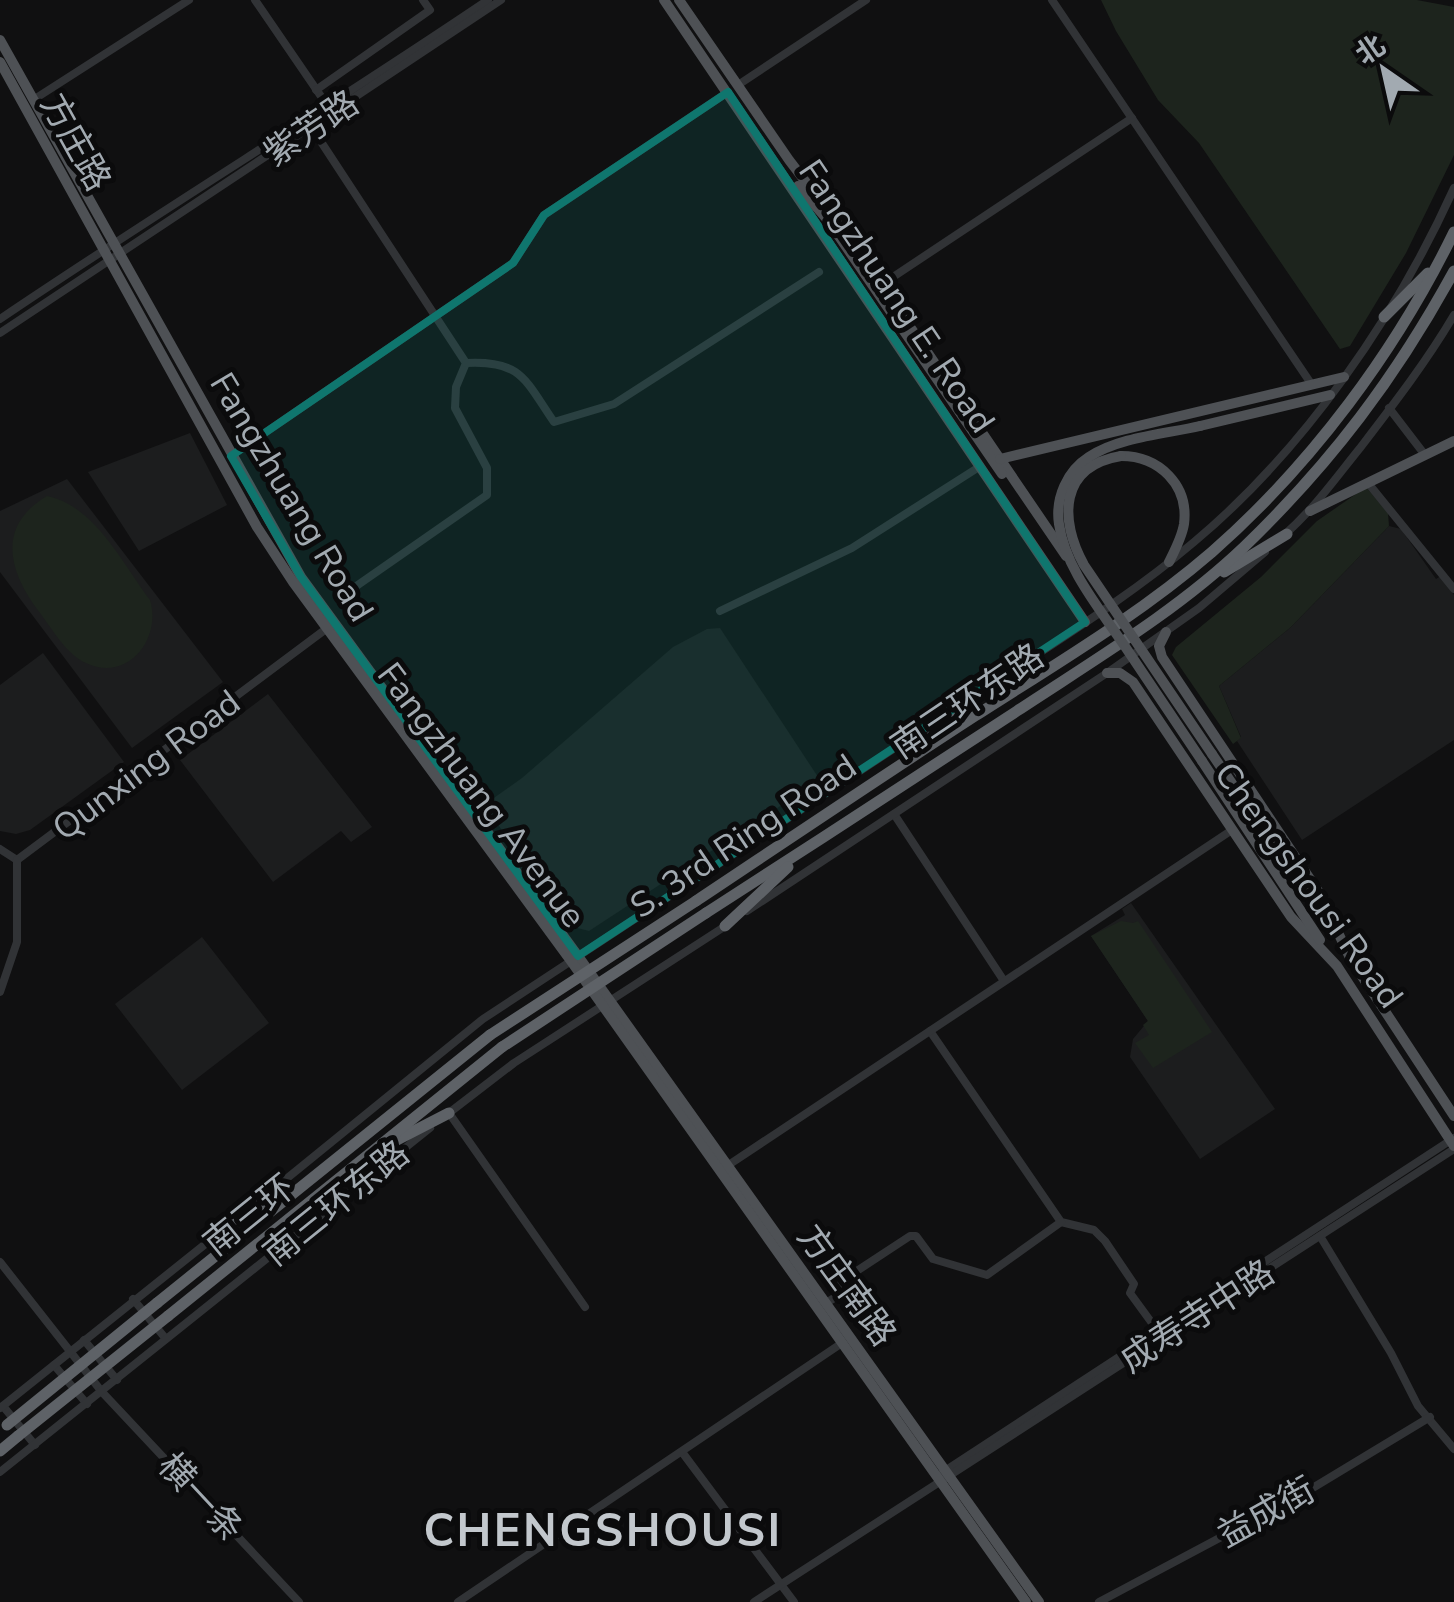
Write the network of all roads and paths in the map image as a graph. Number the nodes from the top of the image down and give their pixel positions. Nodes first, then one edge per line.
1 (189, 0) edge
2 (256, 0) edge
3 (422, 0) edge
4 (488, 0) edge
5 (502, 0) edge
6 (664, 0) edge
7 (679, 0) edge
8 (866, 0) edge
9 (1052, 0) edge
10 (0, 40) edge
11 (0, 62) edge
12 (733, 88) junction
13 (316, 90) junction
14 (33, 100) junction
15 (329, 108) junction
16 (1132, 118) junction
17 (312, 128) junction
18 (776, 164) junction
19 (1454, 188) edge
20 (1454, 232) edge
21 (112, 252) junction
22 (1441, 259) junction
23 (1454, 270) edge
24 (818, 272) dead end
25 (881, 285) junction
26 (1454, 315) edge
27 (1384, 317) junction
28 (0, 319) edge
29 (436, 319) junction
30 (0, 333) edge
31 (466, 363) junction
32 (1344, 377) junction
33 (1312, 385) junction
34 (1330, 394) junction
35 (1390, 408) junction
36 (1454, 441) edge
37 (231, 456) junction
38 (1425, 456) junction
39 (1000, 460) junction
40 (979, 467) junction
41 (1368, 483) junction
42 (1310, 511) junction
43 (1286, 534) junction
44 (1169, 562) junction
45 (1085, 587) junction
46 (1198, 587) junction
47 (1454, 589) edge
48 (342, 596) dead end
49 (1102, 610) junction
50 (720, 611) dead end
51 (1086, 622) junction
52 (330, 626) junction
53 (1166, 632) junction
54 (1107, 673) junction
55 (965, 702) junction
56 (1208, 727) junction
57 (1178, 748) junction
58 (1207, 757) junction
59 (910, 758) junction
60 (894, 814) junction
61 (1232, 830) junction
62 (811, 846) junction
63 (0, 849) edge
64 (17, 860) junction
65 (726, 926) junction
66 (575, 958) junction
67 (1350, 958) junction
68 (1337, 966) junction
69 (1004, 982) junction
70 (0, 992) edge
71 (604, 1003) junction
72 (930, 1031) junction
73 (449, 1113) junction
74 (1454, 1116) edge
75 (1453, 1143) edge
76 (365, 1156) junction
77 (727, 1166) junction
78 (306, 1183) junction
79 (237, 1219) junction
80 (1062, 1222) junction
81 (1320, 1236) junction
82 (0, 1262) edge
83 (134, 1299) junction
84 (826, 1303) junction
85 (585, 1307) dead end
86 (1156, 1330) junction
87 (166, 1339) junction
88 (84, 1340) junction
89 (842, 1342) junction
90 (69, 1353) junction
91 (54, 1365) junction
92 (117, 1380) junction
93 (102, 1392) junction
94 (87, 1404) junction
95 (1, 1407) edge
96 (1430, 1417) junction
97 (4, 1428) edge
98 (34, 1445) junction
99 (1454, 1449) edge
100 (0, 1451) edge
101 (682, 1452) junction
102 (0, 1472) edge
103 (948, 1473) junction
104 (938, 1480) junction
105 (782, 1584) junction
106 (299, 1602) edge
107 (458, 1602) edge
108 (754, 1602) edge
109 (794, 1602) edge
110 (1026, 1602) edge
111 (1039, 1602) edge
112 (1099, 1602) edge

1 - 14 street
2 - 13 street
3 - 13 street
4 - 15 street, 紫芳路
5 - 17 street, 紫芳路
6 - 12 main road, Fangzhuang E. Road
7 - 12 main road
8 - 12 street
9 - 16 street
10 - 14 main road, Fangzhuang Road
11 - 21 main road, 方庄路
12 - 18 main road, Fangzhuang E. Road
12 - 25 main road
12 - 29 street
13 - 15 street
14 - 21 main road, Fangzhuang Road
15 - 21 street, 紫芳路
16 - 25 street
16 - 33 street
17 - 21 street, 紫芳路
17 - 29 street
18 - 40 main road, Fangzhuang E. Road
18 - 45 main road, bridge
19 - 27 street, 南三环东路
20 - 22 highway, S. 3rd Ring Road
21 - 28 street
21 - 30 street
21 - 37 main road, Fangzhuang Road
21 - 52 main road
22 - 27 highway
22 - 59 highway, S. 3rd Ring Road
23 - 46 highway, S. 3rd Ring Road
24 - 31 street
25 - 39 main road
26 - 35 street, 南三环东路
27 - 32 street, 南三环东路
29 - 31 street
29 - 37 street
31 - 48 street
32 - 33 main road
32 - 34 street, 南三环东路
33 - 39 main road
34 - 44 street, 南三环东路
34 - 45 main road, bridge
35 - 38 street
35 - 42 street, 南三环东路
36 - 38 main road
37 - 52 main road, Fangzhuang Road
38 - 41 main road
39 - 49 main road
40 - 50 street
40 - 51 main road, Fangzhuang E. Road
41 - 42 main road
41 - 47 street
42 - 43 street, 南三环东路
43 - 46 highway
43 - 53 street, 南三环东路
44 - 49 street, 南三环东路
44 - 58 main road, bridge
45 - 58 main road, bridge
46 - 62 highway, S. 3rd Ring Road
49 - 51 street, 南三环东路
51 - 55 street, 南三环东路
52 - 64 street, Qunxing Road
52 - 66 main road, Fangzhuang Road
53 - 54 street, 南三环东路
53 - 56 main road, Chengshousi Road
54 - 57 main road, Chengshousi Road
54 - 60 street, 南三环东路
55 - 59 highway
55 - 66 street, 南三环东路
56 - 57 main road
56 - 67 main road, Chengshousi Road
57 - 61 main road, Chengshousi Road
58 - 67 main road
58 - 68 main road
59 - 78 highway, S. 3rd Ring Road, bridge
60 - 65 street, 南三环东路
60 - 69 street
61 - 68 main road, Chengshousi Road
61 - 69 street
62 - 65 highway
62 - 76 highway, S. 3rd Ring Road, bridge
63 - 64 street
64 - 70 street, Qunxing Road
65 - 71 street, 南三环东路
66 - 71 main road, Fangzhuang Road
66 - 79 street, 南三环东路
67 - 74 main road, Chengshousi Road
68 - 75 main road, Chengshousi Road
69 - 72 street
71 - 73 street, 南三环东路
71 - 77 main road, 方庄南路
71 - 89 main road, 方庄南路
72 - 77 street
72 - 80 street
73 - 76 highway
73 - 85 street
73 - 87 street, 南三环东路
75 - 81 street, 成寿寺中路
75 - 86 street, 成寿寺中路
76 - 100 highway, 南三环, bridge
77 - 84 main road, 方庄南路
78 - 79 highway
78 - 97 highway, S. 3rd Ring Road, bridge
79 - 83 street, 南三环东路
80 - 84 street
80 - 86 street
81 - 96 street
81 - 103 street, 成寿寺中路
82 - 90 street, 横一条
83 - 87 street
83 - 88 street, 南三环东路
84 - 103 main road, 方庄南路
86 - 103 street, 成寿寺中路
87 - 92 street, 南三环东路
88 - 90 street, 南三环东路
88 - 92 street
89 - 101 street
89 - 104 main road, 方庄南路
90 - 91 street, 南三环东路
90 - 93 street, 横一条
91 - 94 street
91 - 95 street, 南三环东路
92 - 93 street, 南三环东路
93 - 94 street, 南三环东路
93 - 106 street, 横一条
94 - 98 street, 南三环东路
95 - 98 street
96 - 99 street
96 - 112 street, 益成街
98 - 102 street, 南三环东路
101 - 105 street
101 - 107 street
103 - 104 street, 成寿寺中路
103 - 111 main road, 方庄南路
104 - 105 street
104 - 110 main road, 方庄南路
105 - 108 street
105 - 109 street

